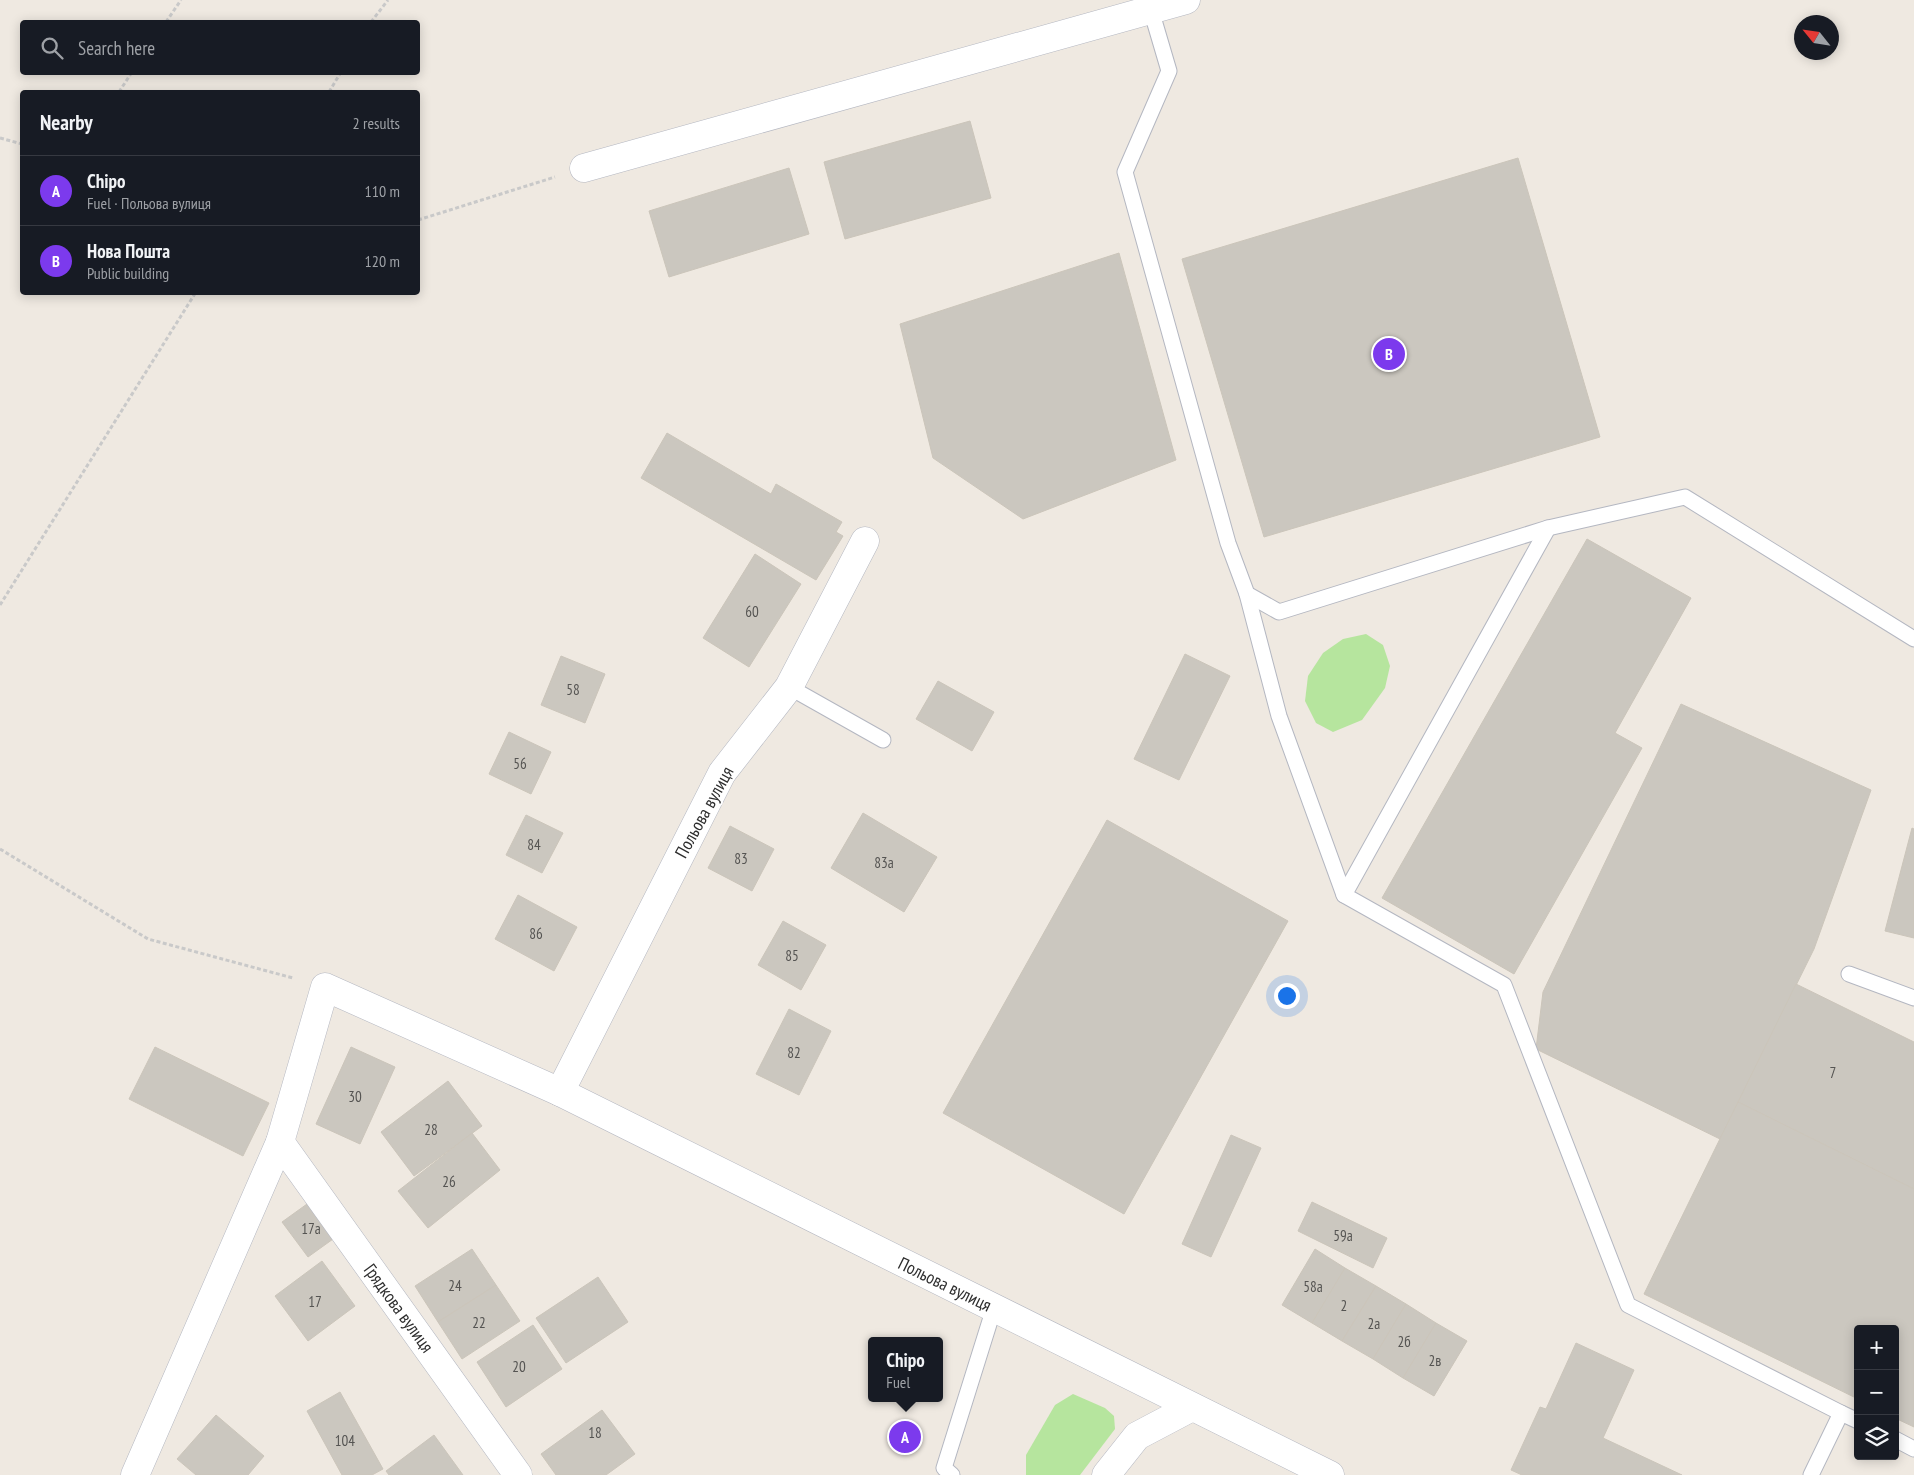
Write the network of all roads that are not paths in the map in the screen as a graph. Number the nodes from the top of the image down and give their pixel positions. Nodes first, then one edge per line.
1 (1186, 0) edge
2 (1151, 10) junction
3 (584, 168) road end
4 (1548, 528) junction
5 (865, 542) dead end
6 (1246, 594) junction
7 (1914, 639) edge
8 (789, 687) junction
9 (883, 740) dead end
10 (1344, 895) junction
11 (1849, 974) dead end
12 (1914, 998) edge
13 (560, 1092) junction
14 (280, 1142) junction
15 (994, 1308) junction
16 (1192, 1407) junction
17 (1841, 1413) junction
18 (1854, 1419) edge
19 (1899, 1441) edge
20 (1914, 1448) edge
21 (135, 1475) edge
22 (518, 1475) edge
23 (952, 1475) edge
24 (1106, 1475) edge
25 (1330, 1475) edge
26 (1811, 1475) edge

1 - 2 street
2 - 3 street
2 - 6 lane
4 - 6 lane
4 - 7 lane
4 - 10 lane
5 - 8 street, Польова вулиця
6 - 10 lane
8 - 9 lane
8 - 13 street, Польова вулиця
10 - 17 lane
11 - 12 lane
13 - 14 street, Польова вулиця
13 - 15 street, Польова вулиця
14 - 21 street
14 - 22 street, Грядкова вулиця
15 - 16 street, Польова вулиця
15 - 23 lane
16 - 24 street
16 - 25 street, Польова вулиця
17 - 18 lane
17 - 26 lane
19 - 20 lane

